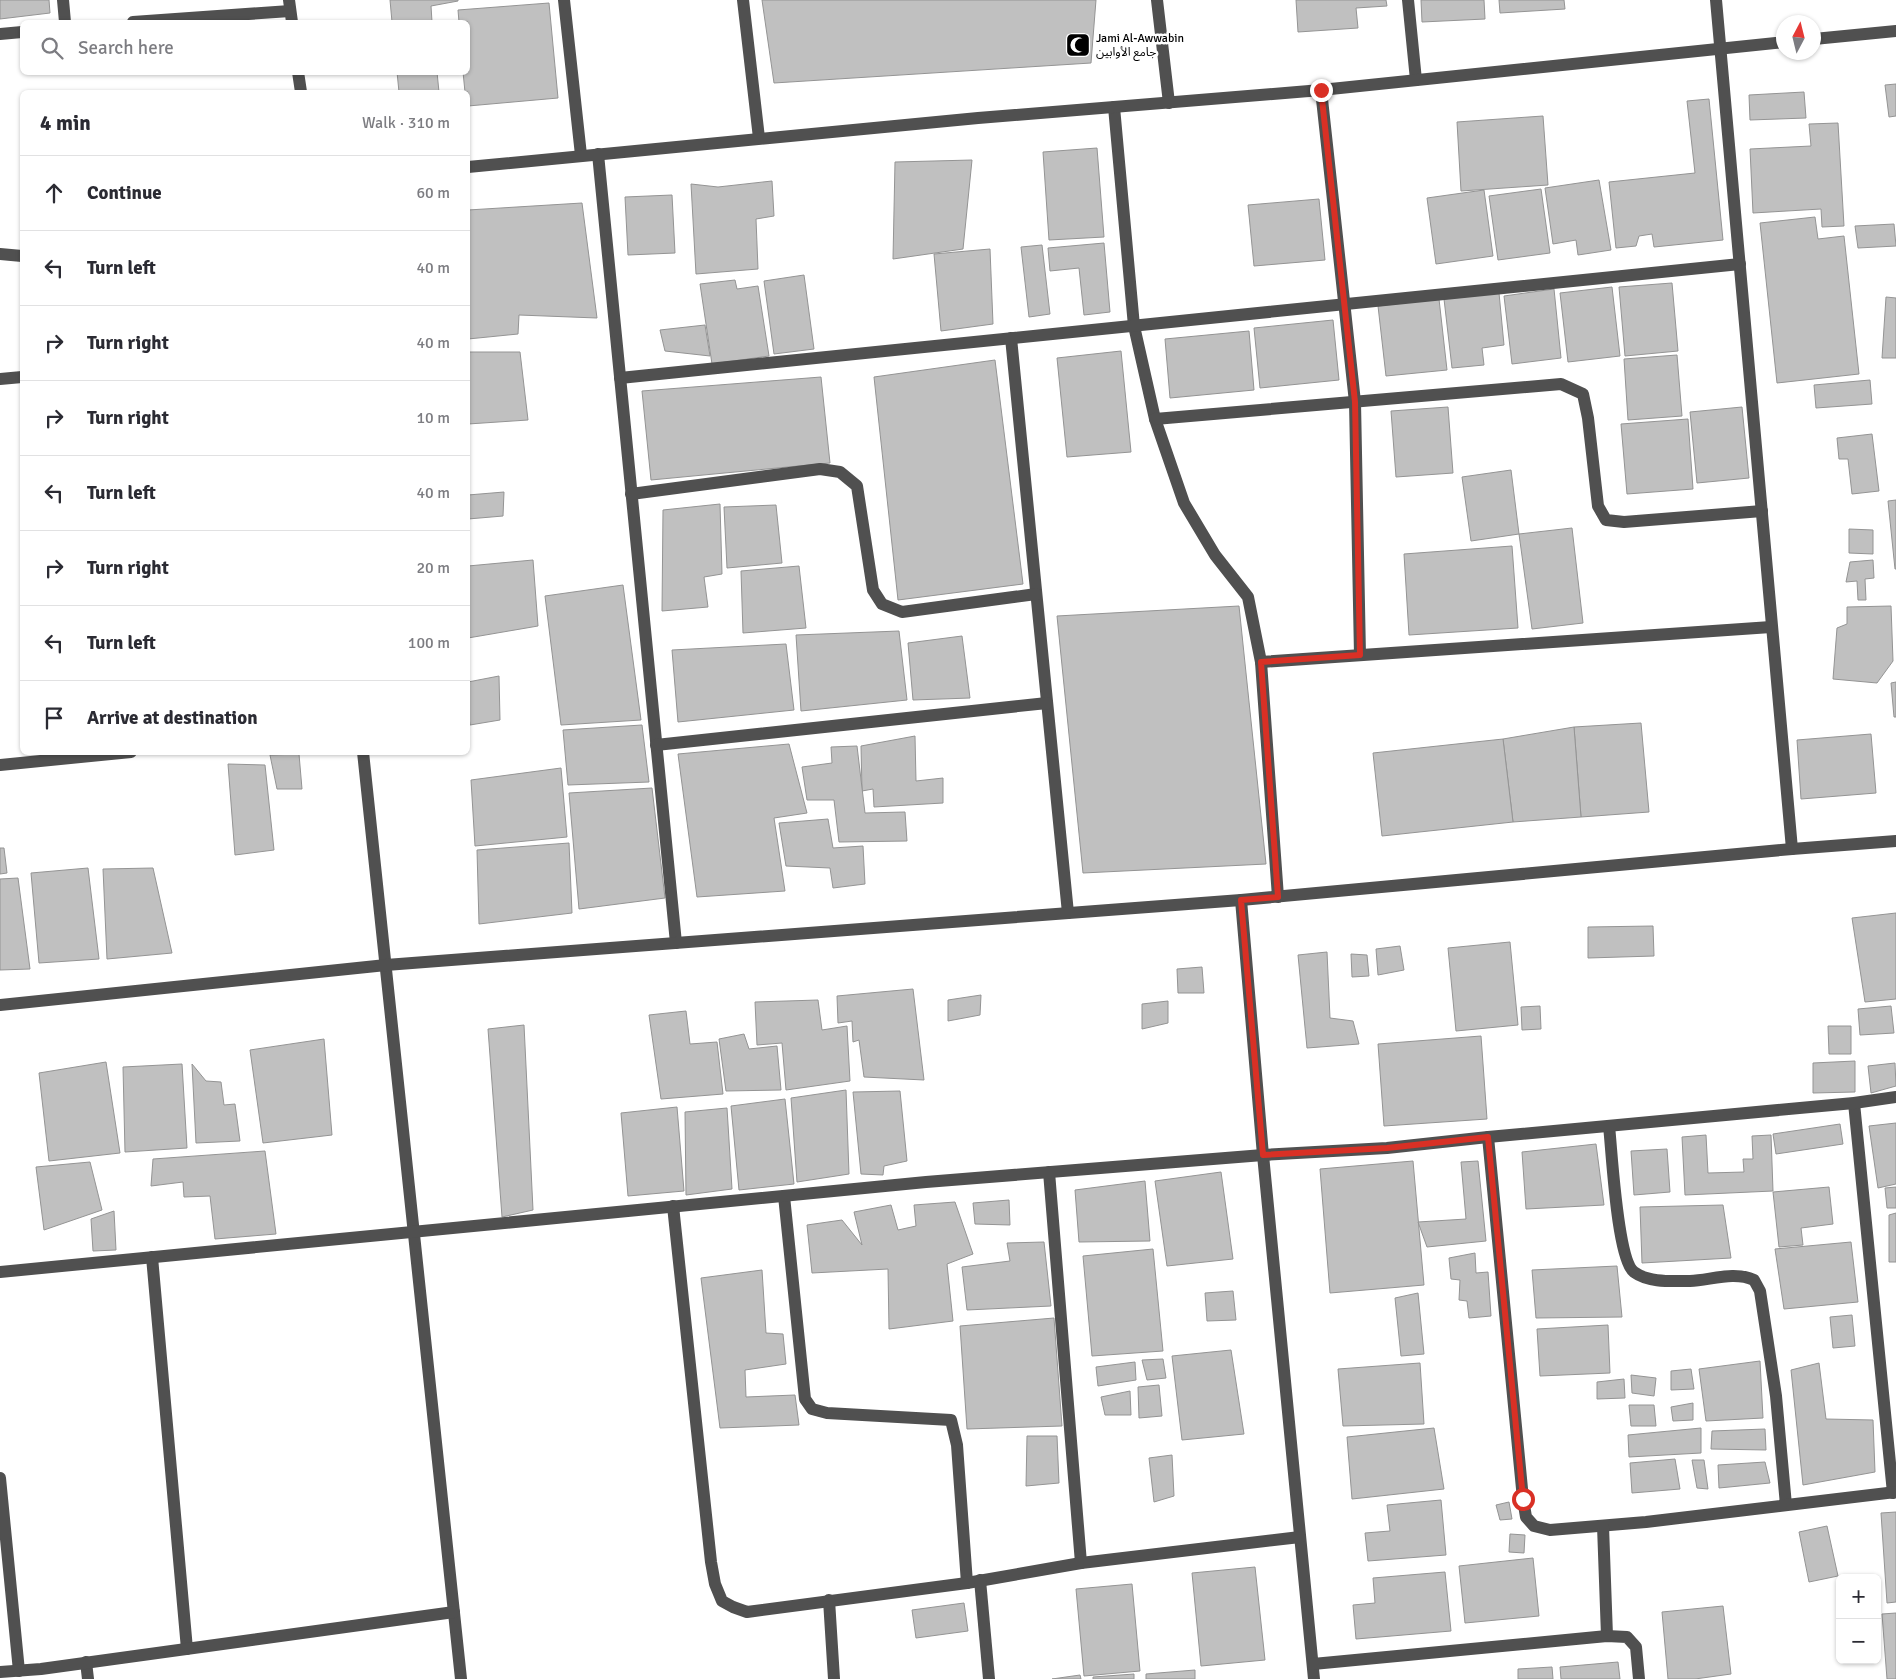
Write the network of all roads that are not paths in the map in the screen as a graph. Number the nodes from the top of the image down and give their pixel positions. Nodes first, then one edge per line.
1 (63, 0) edge
2 (564, 0) edge
3 (743, 0) edge
4 (1157, 0) edge
5 (1408, 0) edge
6 (1716, 0) edge
7 (290, 11) edge
8 (65, 20) edge
9 (162, 20) edge
10 (1896, 31) edge
11 (20, 32) edge
12 (0, 34) edge
13 (1821, 38) edge
14 (1776, 43) edge
15 (1720, 49) junction
16 (298, 75) edge
17 (1416, 80) junction
18 (301, 90) edge
19 (1321, 90) junction
20 (1168, 103) junction
21 (1114, 107) junction
22 (759, 138) junction
23 (598, 154) junction
24 (581, 155) junction
25 (470, 168) edge
26 (0, 254) edge
27 (20, 256) edge
28 (1740, 264) junction
29 (1346, 305) junction
30 (1134, 326) junction
31 (1011, 338) junction
32 (20, 377) edge
33 (620, 378) junction
34 (0, 379) edge
35 (1355, 402) junction
36 (1155, 419) junction
37 (631, 494) junction
38 (1762, 511) junction
39 (1036, 594) junction
40 (1771, 627) junction
41 (1360, 655) junction
42 (1261, 662) junction
43 (1047, 703) junction
44 (656, 744) junction
45 (93, 755) edge
46 (363, 755) edge
47 (0, 765) edge
48 (1896, 841) edge
49 (1792, 849) junction
50 (1278, 897) junction
51 (1241, 900) junction
52 (1068, 913) junction
53 (676, 943) junction
54 (386, 965) junction
55 (0, 1005) edge
56 (1896, 1097) edge
57 (1854, 1103) junction
58 (1609, 1126) junction
59 (1488, 1137) junction
60 (1263, 1155) junction
61 (1049, 1172) junction
62 (784, 1196) junction
63 (673, 1206) junction
64 (413, 1232) junction
65 (152, 1257) junction
66 (0, 1272) edge
67 (0, 1478) edge
68 (1894, 1492) edge
69 (1786, 1506) junction
70 (1603, 1526) junction
71 (1300, 1537) junction
72 (1081, 1563) junction
73 (974, 1581) junction
74 (829, 1600) junction
75 (454, 1612) junction
76 (1607, 1636) junction
77 (187, 1649) junction
78 (86, 1662) junction
79 (1313, 1664) junction
80 (19, 1670) junction
81 (0, 1672) edge
82 (88, 1679) edge
83 (461, 1679) edge
84 (834, 1679) edge
85 (989, 1679) edge
86 (1314, 1679) edge
87 (1639, 1679) edge

1 - 8 street
2 - 24 street
3 - 22 street
4 - 20 street
5 - 17 street
6 - 15 street
7 - 9 street
10 - 13 street
11 - 12 street
14 - 15 street
15 - 17 street
15 - 28 street
16 - 18 street
17 - 19 street
19 - 20 street
19 - 29 street
20 - 21 street
21 - 22 street
21 - 30 street
22 - 23 street
23 - 24 street
23 - 33 street
24 - 25 street
26 - 27 street
28 - 29 street
28 - 38 street
29 - 30 street
29 - 35 street
30 - 31 street
30 - 36 street
31 - 33 street
31 - 39 street
32 - 34 street
33 - 37 street
35 - 36 street
35 - 38 street
35 - 41 street
36 - 42 street
37 - 39 street
37 - 44 street
38 - 40 street
39 - 43 street
40 - 41 street
40 - 49 street
41 - 42 street
42 - 50 street
43 - 44 street
43 - 52 street
44 - 53 street
45 - 47 street
46 - 54 street
48 - 49 street
49 - 50 street
50 - 51 street
51 - 52 street
51 - 60 street
52 - 53 street
53 - 54 street
54 - 55 street
54 - 64 street
56 - 57 street
57 - 58 street
57 - 68 street
58 - 59 street
58 - 69 street
59 - 60 street
59 - 70 street
60 - 61 street
60 - 71 street
61 - 62 street
61 - 72 street
62 - 63 street
62 - 73 street
63 - 64 street
63 - 74 street
64 - 65 street
64 - 75 street
65 - 66 street
65 - 77 street
67 - 80 street
68 - 69 street
69 - 70 street
70 - 76 street
71 - 72 street
71 - 79 street
72 - 73 street
73 - 74 street
73 - 85 street
74 - 84 street
75 - 77 street
75 - 83 street
76 - 79 street
76 - 87 street
77 - 78 street
78 - 80 street
78 - 82 street
79 - 86 street
80 - 81 street

